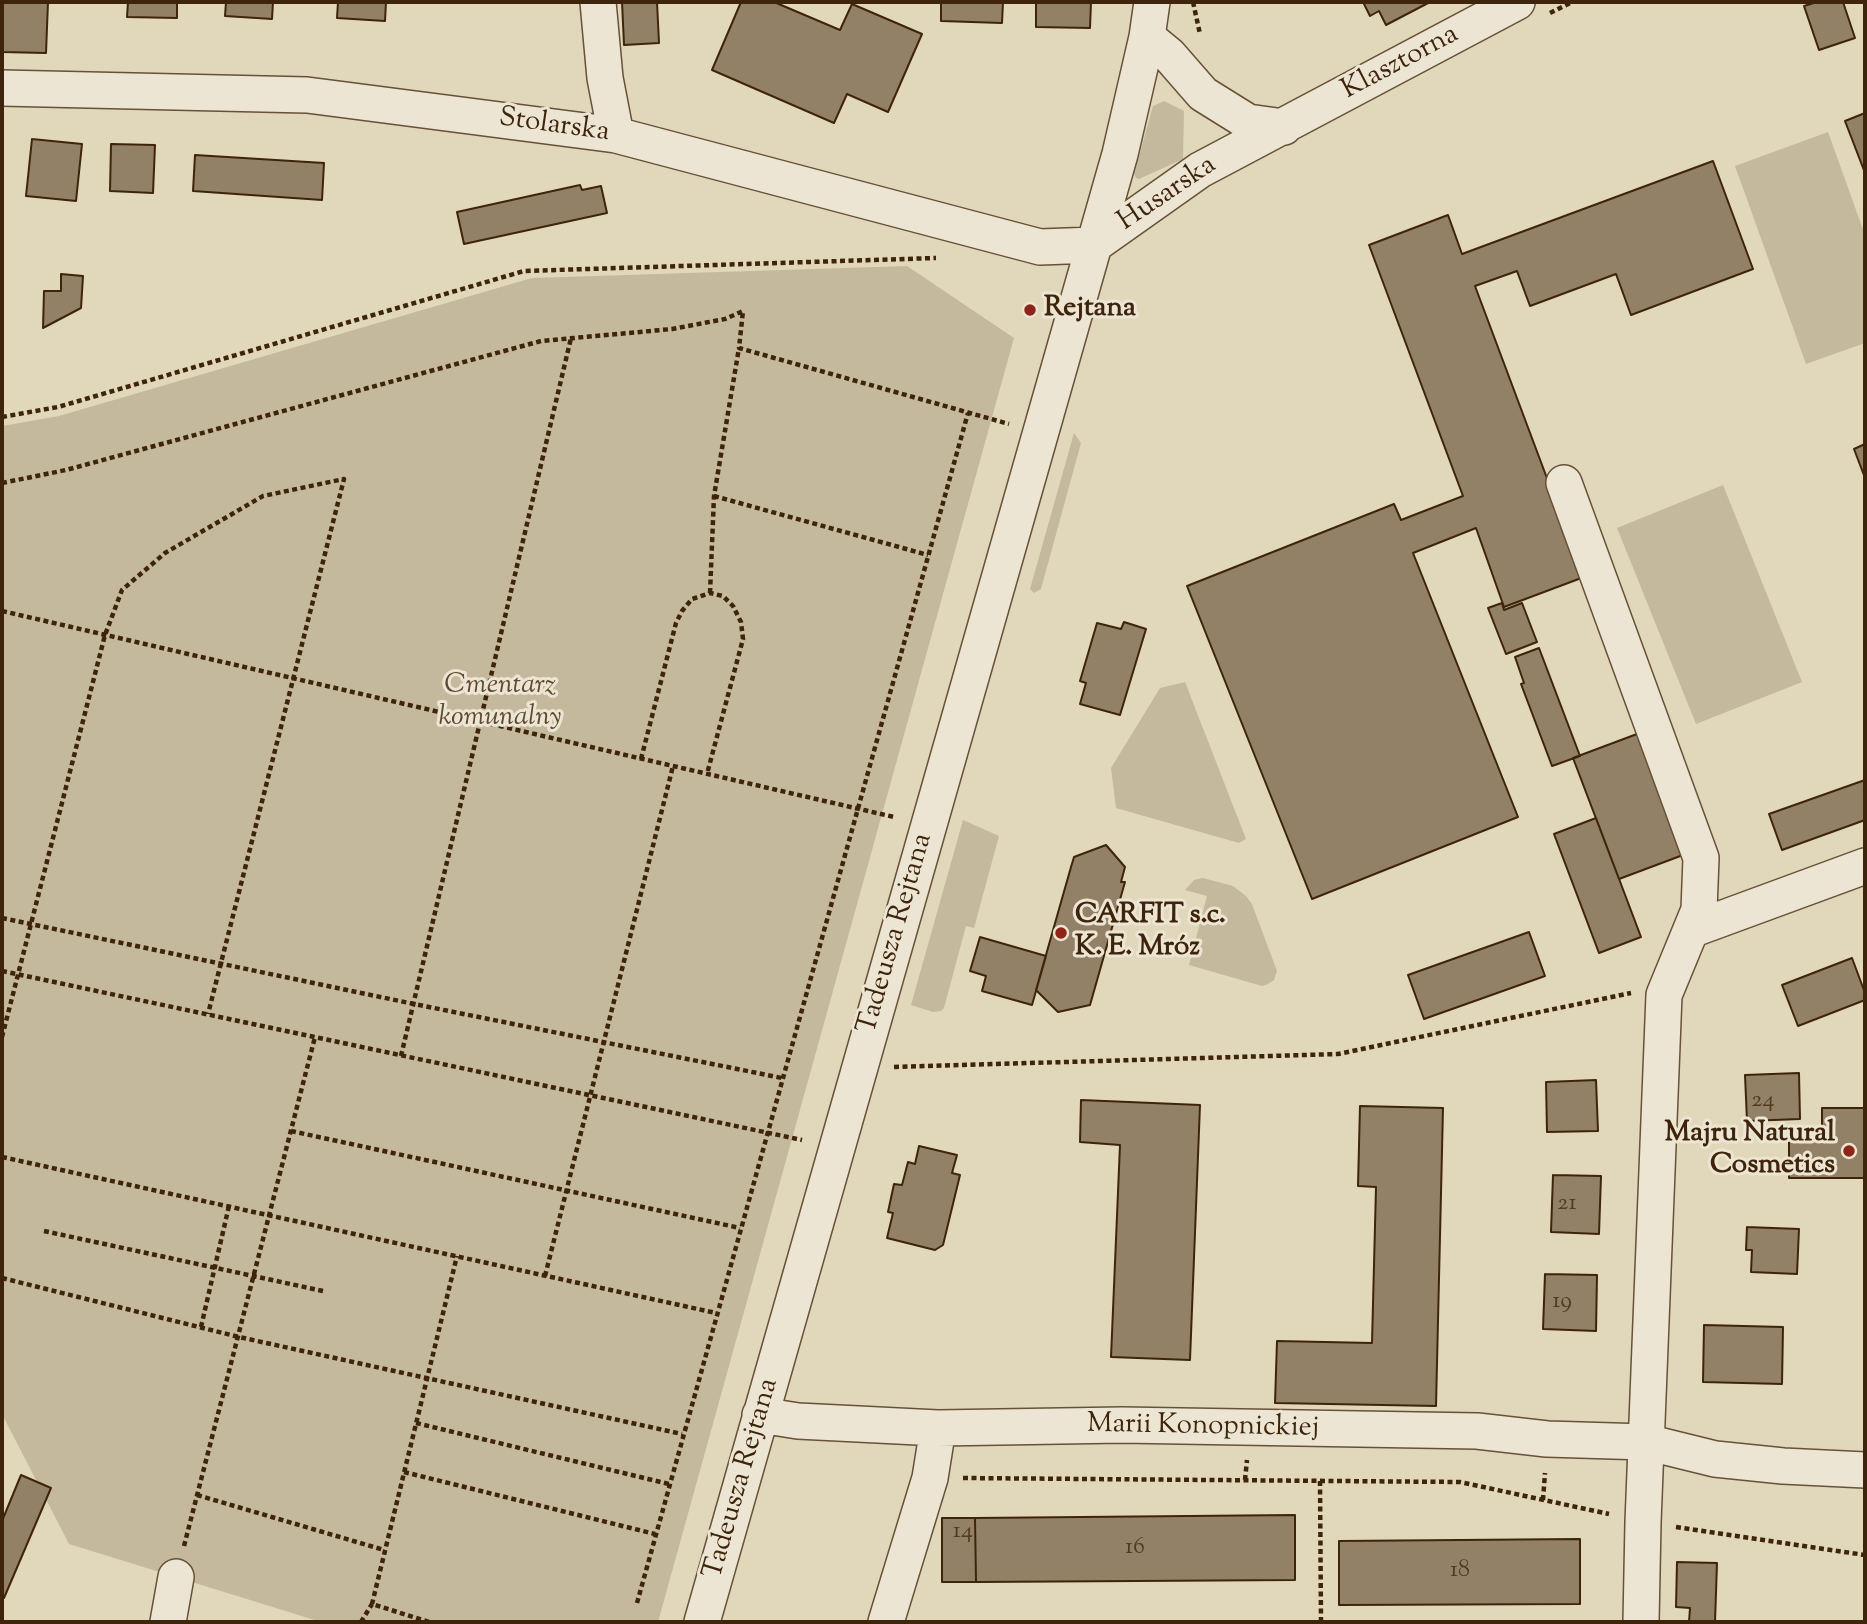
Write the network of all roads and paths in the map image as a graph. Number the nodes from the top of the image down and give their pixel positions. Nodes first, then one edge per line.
1 (598, 2) edge
2 (1152, 2) edge
3 (1193, 2) edge
4 (1517, 2) edge
5 (1147, 37) junction
6 (1206, 44) dead end
7 (2, 88) edge
8 (1284, 127) junction
9 (616, 135) junction
10 (1094, 245) junction
11 (940, 258) dead end
12 (571, 338) junction
13 (739, 348) junction
14 (968, 413) junction
15 (2, 417) edge
16 (1013, 425) dead end
17 (2, 483) edge
18 (1564, 483) dead end
19 (714, 496) junction
20 (928, 555) junction
21 (710, 593) junction
22 (2, 611) edge
23 (105, 635) junction
24 (293, 678) junction
25 (481, 722) junction
26 (641, 759) junction
27 (673, 766) junction
28 (707, 774) junction
29 (857, 809) junction
30 (900, 818) dead end
31 (1865, 866) edge
32 (2, 918) edge
33 (31, 924) junction
34 (1691, 930) junction
35 (220, 963) junction
36 (2, 971) edge
37 (18, 974) junction
38 (1650, 994) junction
39 (414, 1004) junction
40 (208, 1014) junction
41 (2, 1037) edge
42 (315, 1037) junction
43 (604, 1042) junction
44 (401, 1056) junction
45 (885, 1067) dead end
46 (782, 1078) junction
47 (590, 1095) junction
48 (291, 1131) junction
49 (767, 1133) junction
50 (792, 1138) dead end
51 (2, 1157) edge
52 (567, 1191) junction
53 (229, 1206) junction
54 (270, 1215) junction
55 (740, 1228) junction
56 (44, 1231) dead end
57 (457, 1256) junction
58 (215, 1268) junction
59 (254, 1276) junction
60 (545, 1276) junction
61 (2, 1278) edge
62 (323, 1291) dead end
63 (716, 1313) junction
64 (201, 1327) junction
65 (239, 1337) junction
66 (427, 1378) junction
67 (760, 1415) junction
68 (416, 1423) junction
69 (938, 1428) junction
70 (682, 1434) junction
71 (1646, 1442) junction
72 (1865, 1470) edge
73 (404, 1472) junction
74 (930, 1478) junction
75 (1320, 1480) junction
76 (669, 1484) junction
77 (197, 1495) junction
78 (1643, 1522) junction
79 (655, 1534) junction
80 (385, 1550) junction
81 (1865, 1555) edge
82 (176, 1577) joint
83 (637, 1603) dead end
84 (372, 1604) junction
85 (168, 1622) edge
86 (361, 1622) edge
87 (429, 1622) edge
88 (702, 1622) edge
89 (886, 1622) edge
90 (1321, 1622) edge
91 (1641, 1622) edge

1 - 9 street
2 - 5 street, Husarska
3 - 6 path
4 - 8 street, Klasztorna
5 - 8 street
5 - 10 street, Husarska
7 - 9 street, Stolarska
8 - 10 street, Husarska
9 - 10 street, Stolarska
10 - 67 street, Tadeusza Rejtana
11 - 15 path
12 - 13 path
12 - 17 path
12 - 25 path
13 - 14 path
13 - 19 path
14 - 16 path
14 - 20 path
18 - 34 street
19 - 20 path
19 - 21 path
20 - 29 path
21 - 26 path
21 - 28 path
22 - 23 path
23 - 24 path
23 - 24 path
23 - 33 path
24 - 25 path
24 - 35 path
25 - 26 path
25 - 39 path
26 - 27 path
27 - 28 path
27 - 43 path
28 - 29 path
29 - 30 path
29 - 46 path
31 - 34 street
32 - 33 path
33 - 35 path
33 - 37 path
34 - 38 street
35 - 39 path
35 - 40 path
36 - 37 path
37 - 40 path
37 - 41 path
38 - 45 path
38 - 71 street
39 - 43 path
39 - 44 path
40 - 42 path
42 - 44 path
42 - 48 path
43 - 46 path
43 - 47 path
44 - 47 path
46 - 49 path
47 - 49 path
47 - 52 path
48 - 52 path
48 - 54 path
49 - 50 path
49 - 55 path
51 - 53 path
52 - 55 path
52 - 60 path
53 - 54 path
53 - 58 path
54 - 57 path
54 - 59 path
55 - 63 path
56 - 58 path
57 - 60 path
57 - 66 path
58 - 59 path
58 - 64 path
59 - 62 path
59 - 65 path
60 - 63 path
61 - 64 path
63 - 70 path
64 - 65 path
65 - 66 path
65 - 77 path
66 - 68 path
66 - 70 path
67 - 69 street, Marii Konopnickiej
67 - 88 street, Tadeusza Rejtana
68 - 73 path
68 - 76 path
69 - 71 street, Marii Konopnickiej
69 - 74 street
70 - 76 path
71 - 72 street, Marii Konopnickiej
71 - 78 street
73 - 79 path
73 - 80 path
74 - 75 path
74 - 89 street
75 - 78 path
75 - 90 path
76 - 79 path
77 - 80 path
77 - 82 path
78 - 81 path
78 - 91 street
79 - 83 path
80 - 84 path
82 - 85 street
84 - 86 path
84 - 87 path

